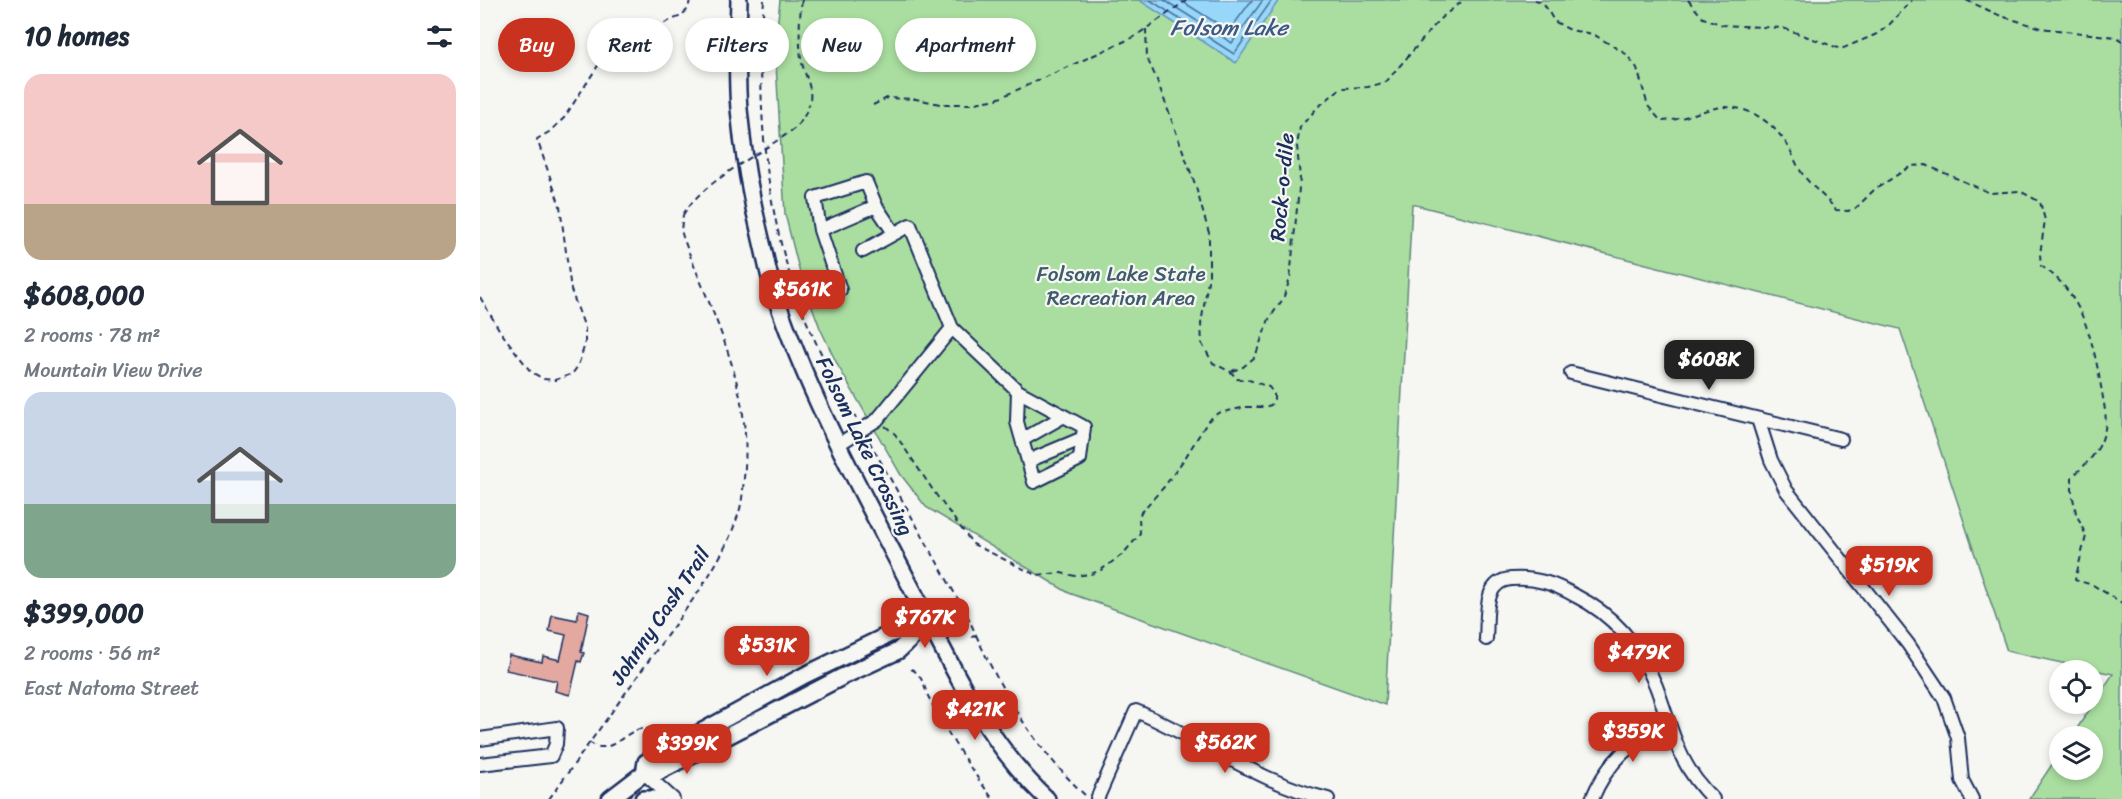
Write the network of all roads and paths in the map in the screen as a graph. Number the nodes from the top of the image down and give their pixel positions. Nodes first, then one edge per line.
1 (690, 0) edge
2 (739, 0) edge
3 (764, 0) edge
4 (802, 0) edge
5 (1177, 0) edge
6 (1187, 0) edge
7 (1464, 0) edge
8 (1535, 0) edge
9 (1688, 0) edge
10 (1911, 0) edge
11 (1966, 0) edge
12 (1180, 5) junction
13 (1146, 29) junction
14 (2122, 41) edge
15 (873, 105) dead end
16 (876, 206) junction
17 (820, 231) junction
18 (894, 232) junction
19 (863, 251) dead end
20 (840, 290) dead end
21 (480, 297) edge
22 (952, 328) junction
23 (1231, 372) junction
24 (1571, 373) dead end
25 (1018, 391) junction
26 (1064, 416) junction
27 (1758, 419) junction
28 (877, 420) junction
29 (862, 428) junction
30 (1083, 438) junction
31 (1841, 439) dead end
32 (1022, 440) junction
33 (839, 444) junction
34 (1028, 461) junction
35 (2122, 603) edge
36 (929, 622) junction
37 (976, 635) junction
38 (970, 638) dead end
39 (1486, 639) dead end
40 (911, 669) dead end
41 (1668, 724) junction
42 (480, 739) edge
43 (589, 742) junction
44 (669, 748) junction
45 (480, 764) edge
46 (644, 773) junction
47 (549, 799) edge
48 (610, 799) edge
49 (643, 799) edge
50 (658, 799) edge
51 (673, 799) edge
52 (993, 799) edge
53 (1047, 799) edge
54 (1093, 799) edge
55 (1328, 799) edge
56 (1592, 799) edge
57 (1713, 799) edge
58 (1971, 799) edge

1 - 21 path
2 - 33 main road, Folsom Lake Crossing
3 - 29 path
4 - 43 path, Johnny Cash Trail, bridge
5 - 12 path
6 - 12 path
7 - 23 path, Rock-o-dile
8 - 35 path
9 - 10 path
11 - 14 path
12 - 13 path
13 - 15 path
13 - 23 path
16 - 17 street
16 - 17 street
16 - 18 street
17 - 20 street
18 - 19 street
18 - 22 street
22 - 25 street
22 - 28 street
23 - 28 path
24 - 27 street
25 - 26 street
25 - 32 street
26 - 30 street
26 - 32 street
27 - 31 street
27 - 58 street
28 - 29 street
29 - 33 street
29 - 37 path
30 - 34 street
30 - 34 street
32 - 34 street
33 - 36 main road, Folsom Lake Crossing
36 - 44 main road
36 - 46 main road
36 - 53 main road, Folsom Lake Crossing
37 - 38 path
37 - 54 path
39 - 41 street
40 - 52 path
41 - 56 street
41 - 57 street
42 - 45 street
43 - 44 path
43 - 47 path, Johnny Cash Trail
44 - 46 main road
46 - 48 main road
46 - 51 street
49 - 50 main road
54 - 55 street

